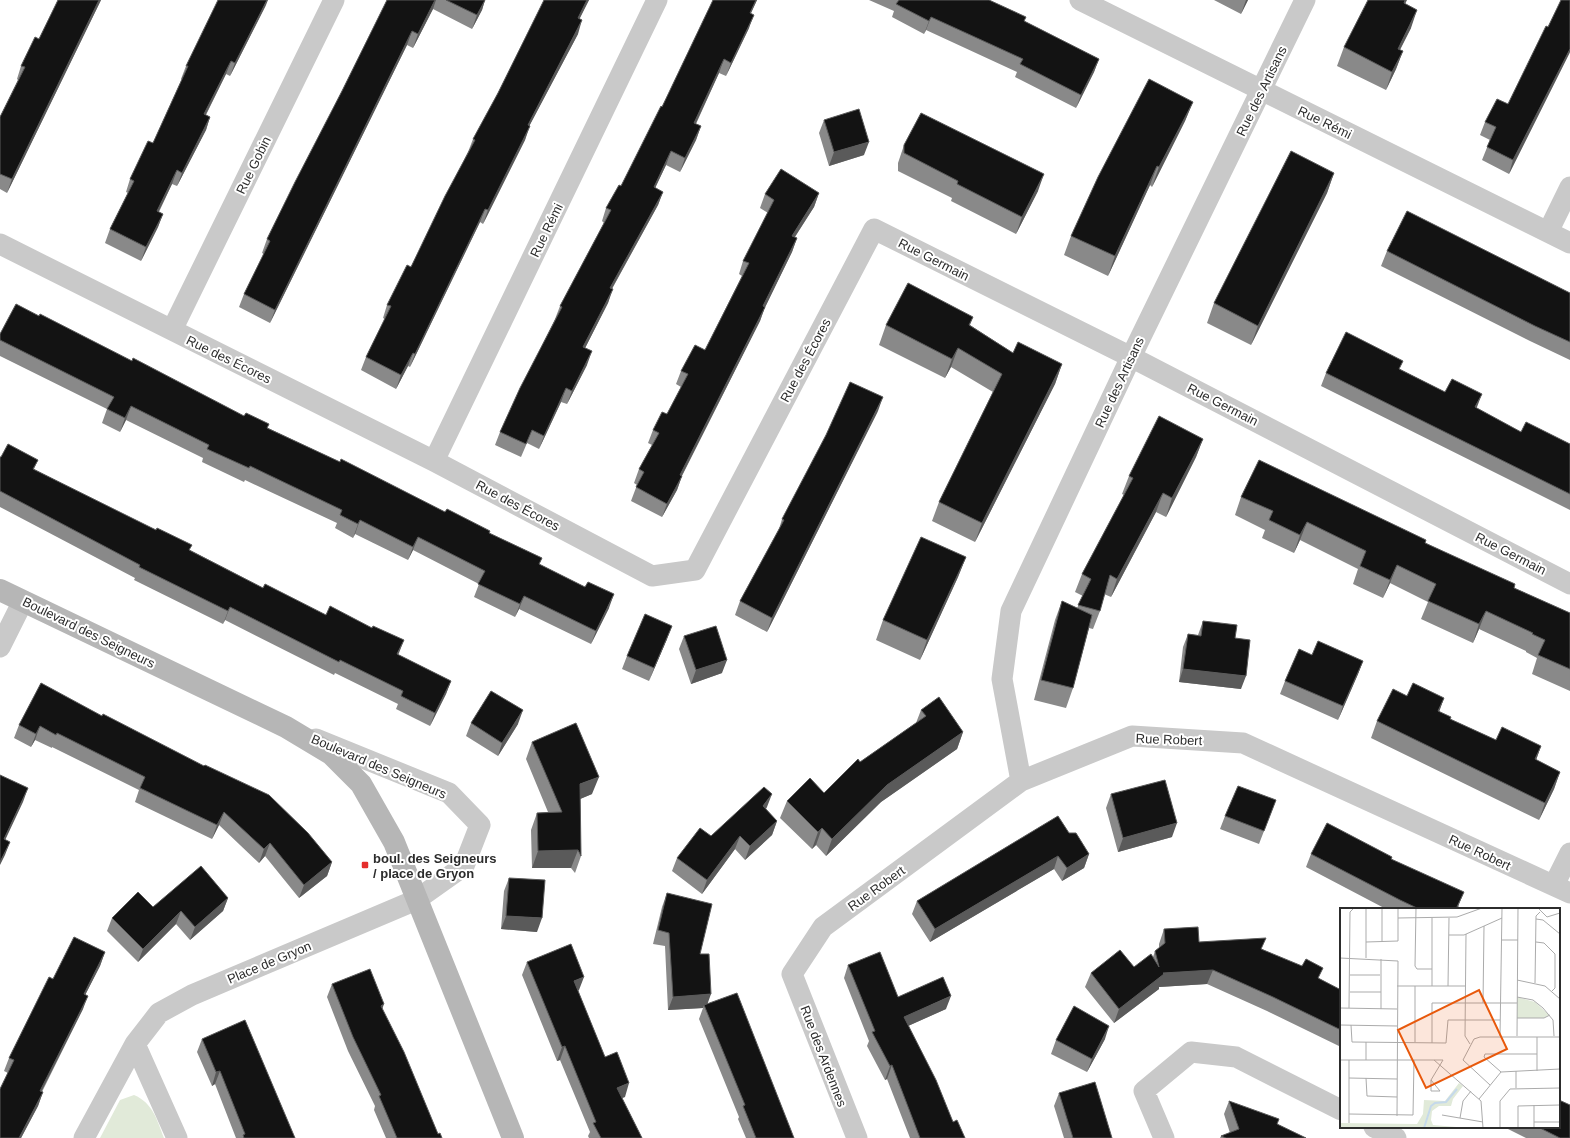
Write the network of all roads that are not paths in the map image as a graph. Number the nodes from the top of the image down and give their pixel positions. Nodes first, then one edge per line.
1 (334, 0) edge
2 (657, 0) edge
3 (1080, 0) edge
4 (1305, 0) edge
5 (1262, 90) junction
6 (1570, 187) edge
7 (874, 229) joint
8 (1548, 232) junction
9 (1570, 243) edge
10 (0, 244) edge
11 (172, 330) junction
12 (1131, 357) junction
13 (434, 461) junction
14 (1570, 584) edge
15 (0, 590) edge
16 (23, 601) junction
17 (0, 647) edge
18 (286, 727) junction
19 (1021, 780) junction
20 (1570, 853) edge
21 (1562, 889) edge
22 (416, 900) junction
23 (792, 974) joint
24 (135, 1044) junction
25 (1340, 1109) edge
26 (1376, 1128) edge
27 (84, 1138) edge
28 (177, 1138) edge
29 (513, 1138) edge
30 (857, 1138) edge
31 (1164, 1138) edge
32 (1396, 1138) edge

1 - 11 street, Rue Gobin
2 - 13 street, Rue Rémi
3 - 5 street, Rue Rémi
4 - 5 street, Rue des Artisans
5 - 8 street, Rue Rémi
5 - 12 street, Rue des Artisans
6 - 8 street
7 - 12 street, Rue Germain
7 - 13 street, Rue des Écores
8 - 9 street, Rue Rémi
10 - 11 street, Rue des Écores
11 - 13 street, Rue des Écores
12 - 14 street, Rue Germain
12 - 19 street, Rue des Artisans
15 - 16 street, Boulevard des Seigneurs
16 - 17 street
16 - 18 street, Boulevard des Seigneurs
18 - 22 street, Boulevard des Seigneurs
18 - 22 street, Boulevard des Seigneurs
19 - 21 street, Rue Robert
19 - 23 street, Rue Robert
20 - 21 street
22 - 24 street, Place de Gryon
22 - 29 street, Boulevard des Seigneurs
23 - 30 street, Rue des Ardennes
24 - 27 street, Place de Gryon
24 - 28 street
25 - 31 street
26 - 32 street

